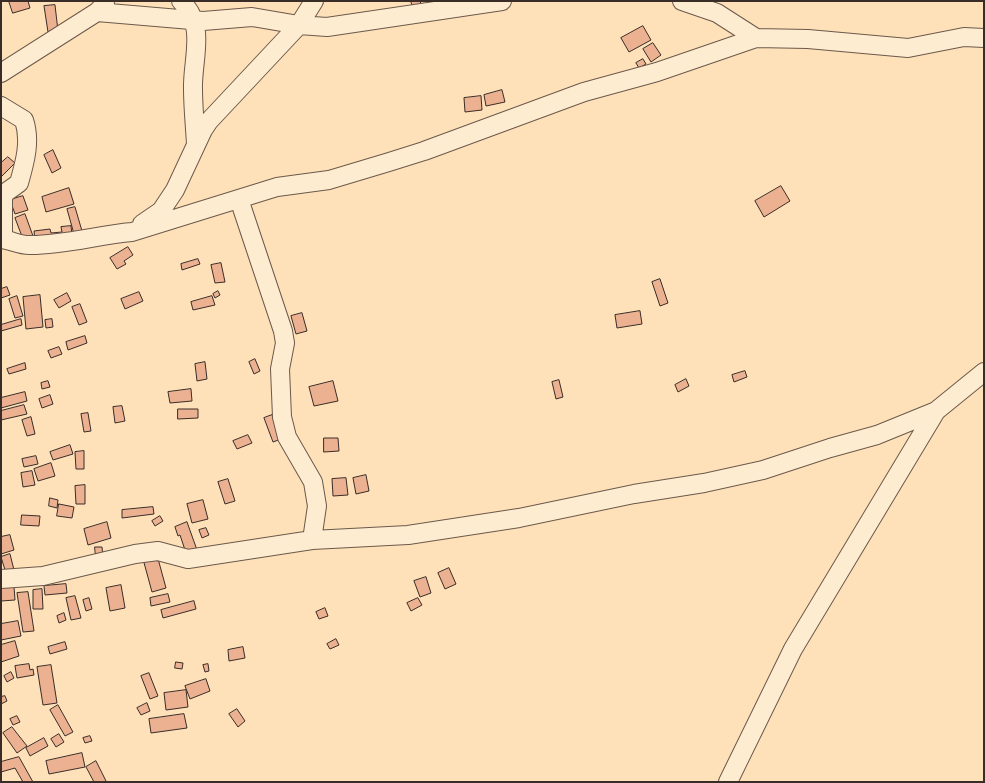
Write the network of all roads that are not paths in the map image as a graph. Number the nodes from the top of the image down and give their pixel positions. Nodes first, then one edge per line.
1 (181, 1) edge
2 (314, 1) edge
3 (502, 1) edge
4 (682, 1) edge
5 (102, 6) edge
6 (194, 20) junction
7 (299, 25) junction
8 (756, 38) junction
9 (984, 38) edge
10 (1, 73) edge
11 (1, 106) edge
12 (196, 145) junction
13 (239, 199) junction
14 (132, 232) junction
15 (2, 239) edge
16 (984, 372) edge
17 (936, 411) junction
18 (312, 540) junction
19 (1, 579) edge
20 (728, 782) edge

1 - 6 street
2 - 7 street
3 - 7 street
4 - 8 street
5 - 6 street
5 - 10 street
6 - 7 street
6 - 12 street
7 - 12 street
8 - 9 street
8 - 13 street
11 - 15 street
12 - 14 street
13 - 14 street
13 - 18 street
14 - 15 street
16 - 17 street
17 - 18 street
17 - 20 street
18 - 19 street

